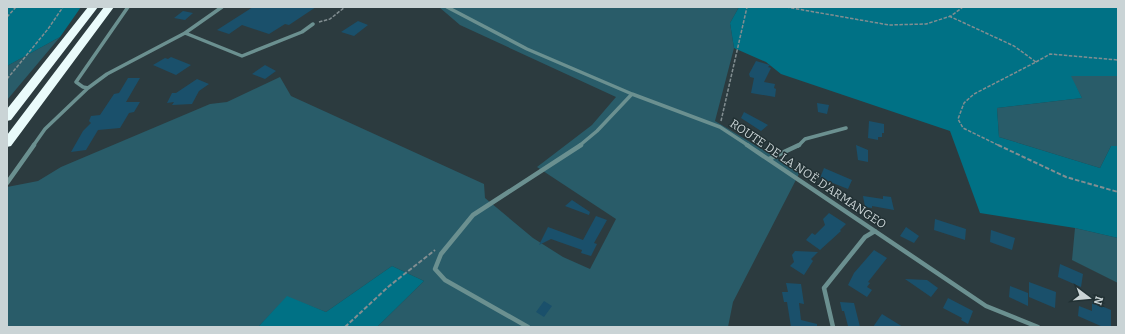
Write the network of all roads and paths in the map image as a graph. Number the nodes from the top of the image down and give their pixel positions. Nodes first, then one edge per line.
1 (16, 7) edge
2 (63, 7) edge
3 (93, 7) edge
4 (109, 7) edge
5 (128, 7) edge
6 (222, 7) edge
7 (345, 7) edge
8 (447, 7) edge
9 (747, 7) edge
10 (786, 7) edge
11 (963, 7) edge
12 (949, 16) junction
13 (7, 17) edge
14 (313, 24) joint
15 (185, 33) junction
16 (1118, 60) edge
17 (1036, 62) junction
18 (7, 79) edge
19 (88, 88) junction
20 (632, 94) junction
21 (7, 117) edge
22 (720, 127) junction
23 (846, 128) dead end
24 (7, 143) edge
25 (769, 159) junction
26 (7, 183) edge
27 (1118, 192) edge
28 (874, 231) junction
29 (437, 248) dead end
30 (345, 327) edge
31 (528, 327) edge
32 (832, 327) edge
33 (1038, 327) edge

1 - 13 path
2 - 18 path
3 - 21 highway
4 - 24 highway
5 - 19 street
6 - 15 street
7 - 14 path
8 - 20 street, ROUTE DE LA NOË D'ARMANGEO
9 - 22 path
10 - 12 path
11 - 12 path
12 - 17 path
14 - 15 street
15 - 19 street
16 - 17 path
17 - 27 path
19 - 26 street
20 - 22 street, ROUTE DE LA NOË D'ARMANGEO
20 - 31 street
22 - 25 street, ROUTE DE LA NOË D'ARMANGEO
23 - 25 street
25 - 28 street, ROUTE DE LA NOË D'ARMANGEO
28 - 32 street
28 - 33 street, ROUTE DE LA NOË D'ARMANGEO
29 - 30 path

